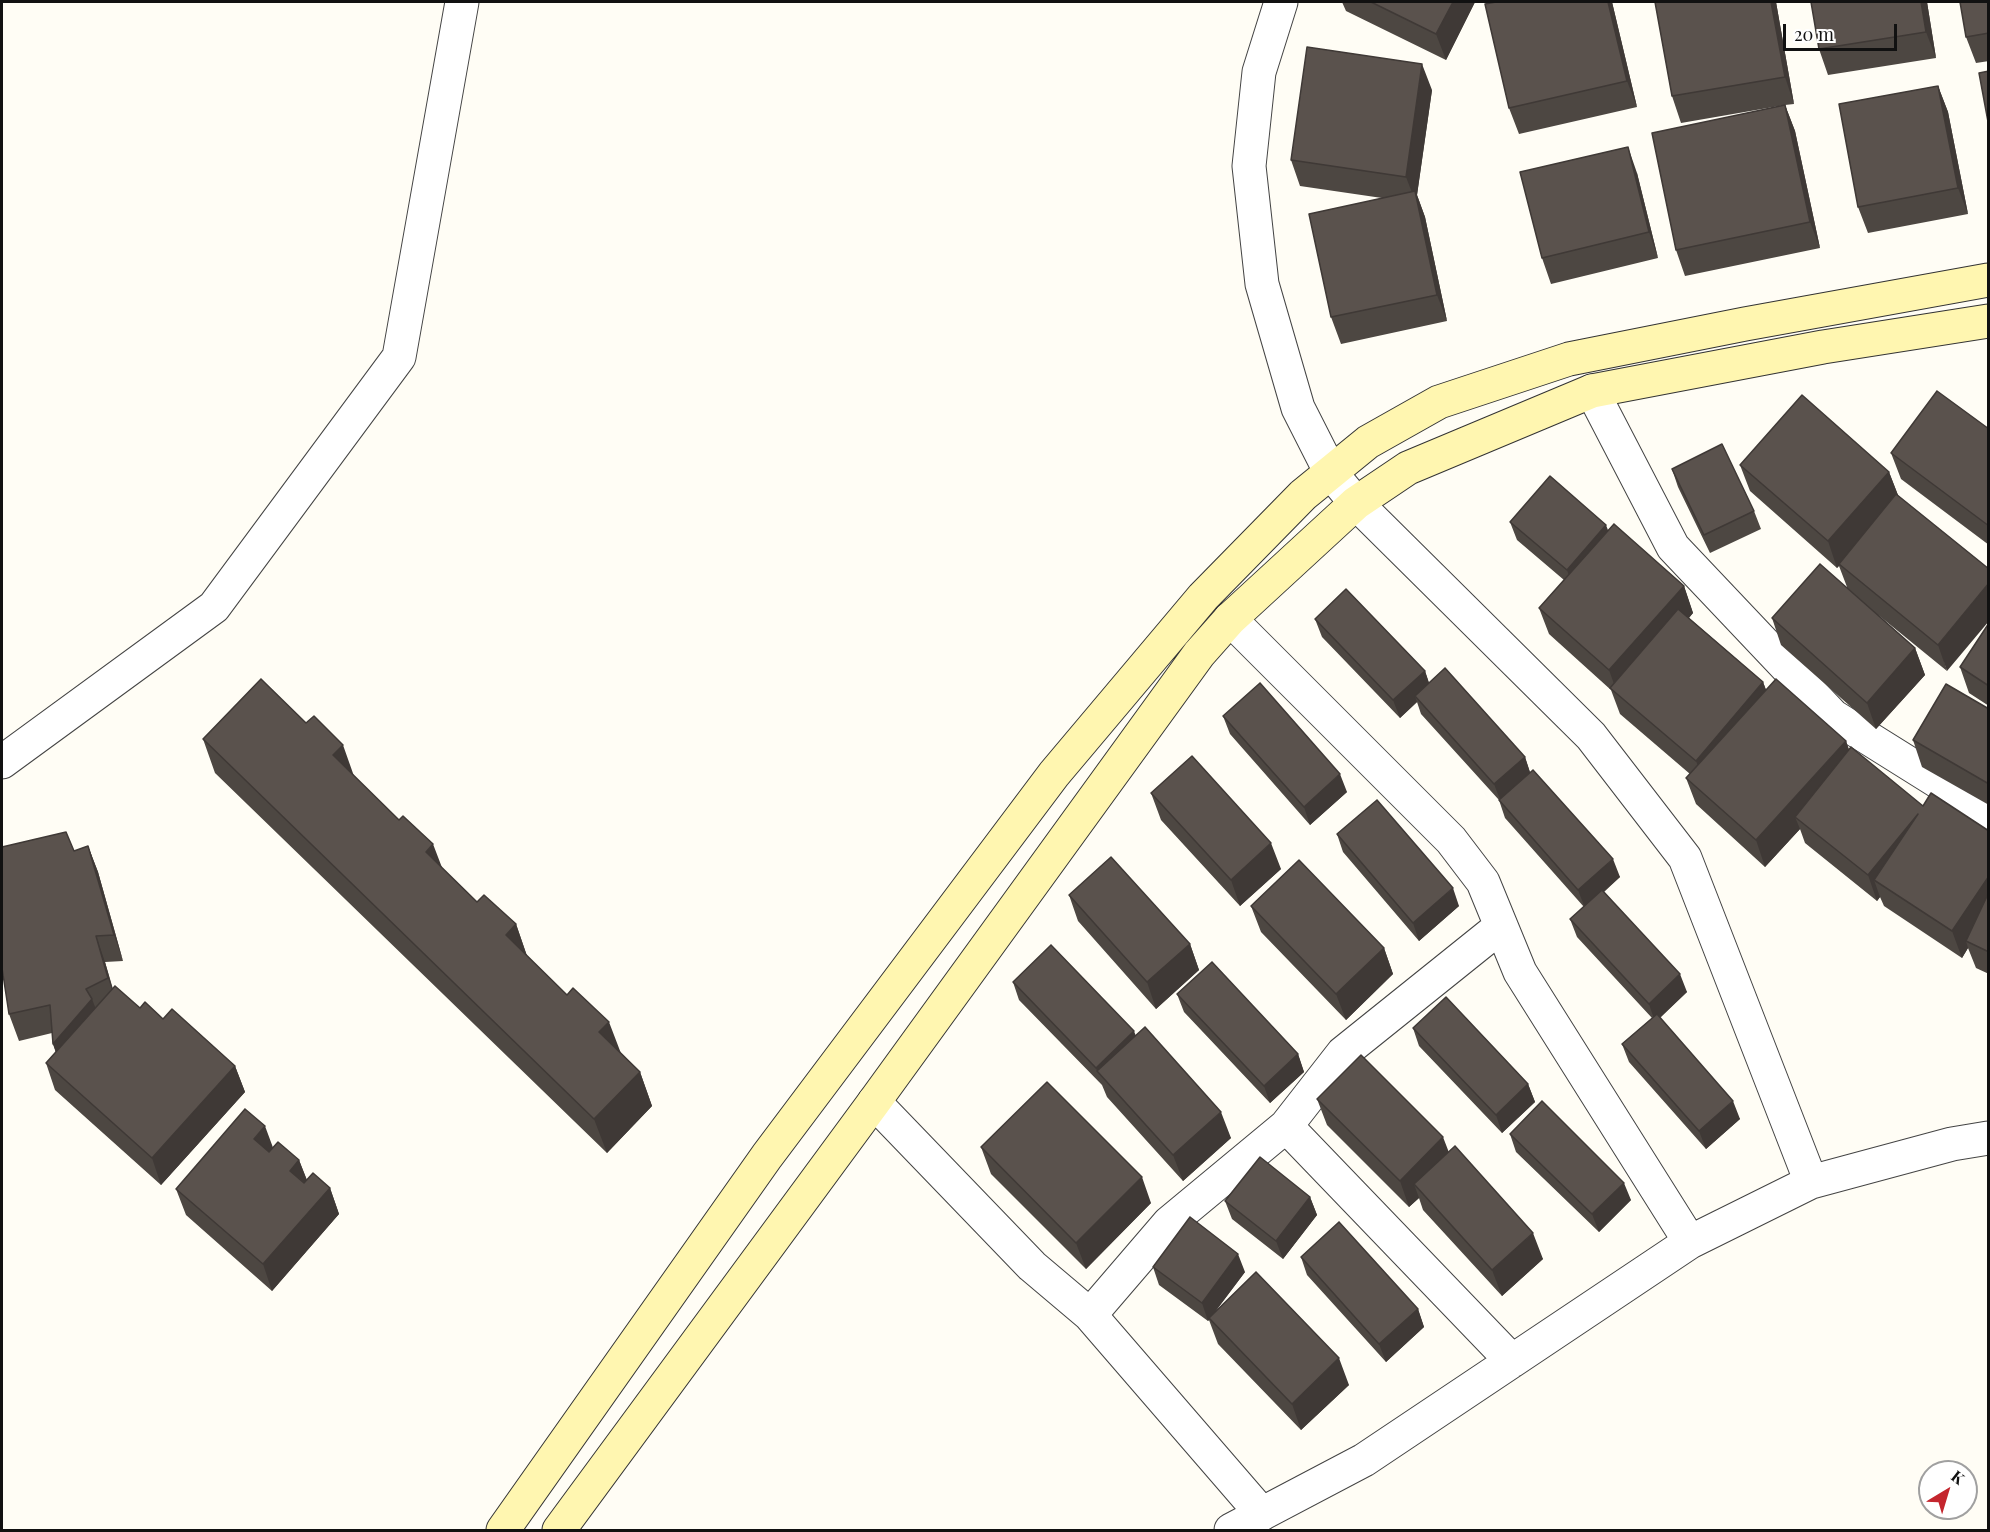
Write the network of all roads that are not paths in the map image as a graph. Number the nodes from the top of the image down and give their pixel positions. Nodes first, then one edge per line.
1 (462, 2) edge
2 (1281, 2) edge
3 (1989, 280) edge
4 (1989, 321) edge
5 (1592, 392) junction
6 (1331, 472) junction
7 (1356, 503) junction
8 (1230, 619) junction
9 (2, 762) edge
10 (1989, 813) edge
11 (1500, 927) junction
12 (874, 1102) junction
13 (1286, 1126) junction
14 (1989, 1138) edge
15 (1811, 1182) junction
16 (1690, 1242) junction
17 (1090, 1315) junction
18 (1512, 1360) junction
19 (1262, 1514) junction
20 (503, 1530) edge
21 (559, 1530) edge
22 (1231, 1530) edge

1 - 9 street
2 - 6 street
3 - 6 street
4 - 5 street
5 - 7 street
5 - 10 street
6 - 7 street
6 - 20 street
7 - 8 street
7 - 15 street
8 - 11 street
8 - 12 street
11 - 13 street
11 - 16 street
12 - 17 street
12 - 21 street
13 - 17 street
13 - 18 street
14 - 15 street
15 - 16 street
16 - 18 street
17 - 19 street
18 - 19 street
19 - 22 street

